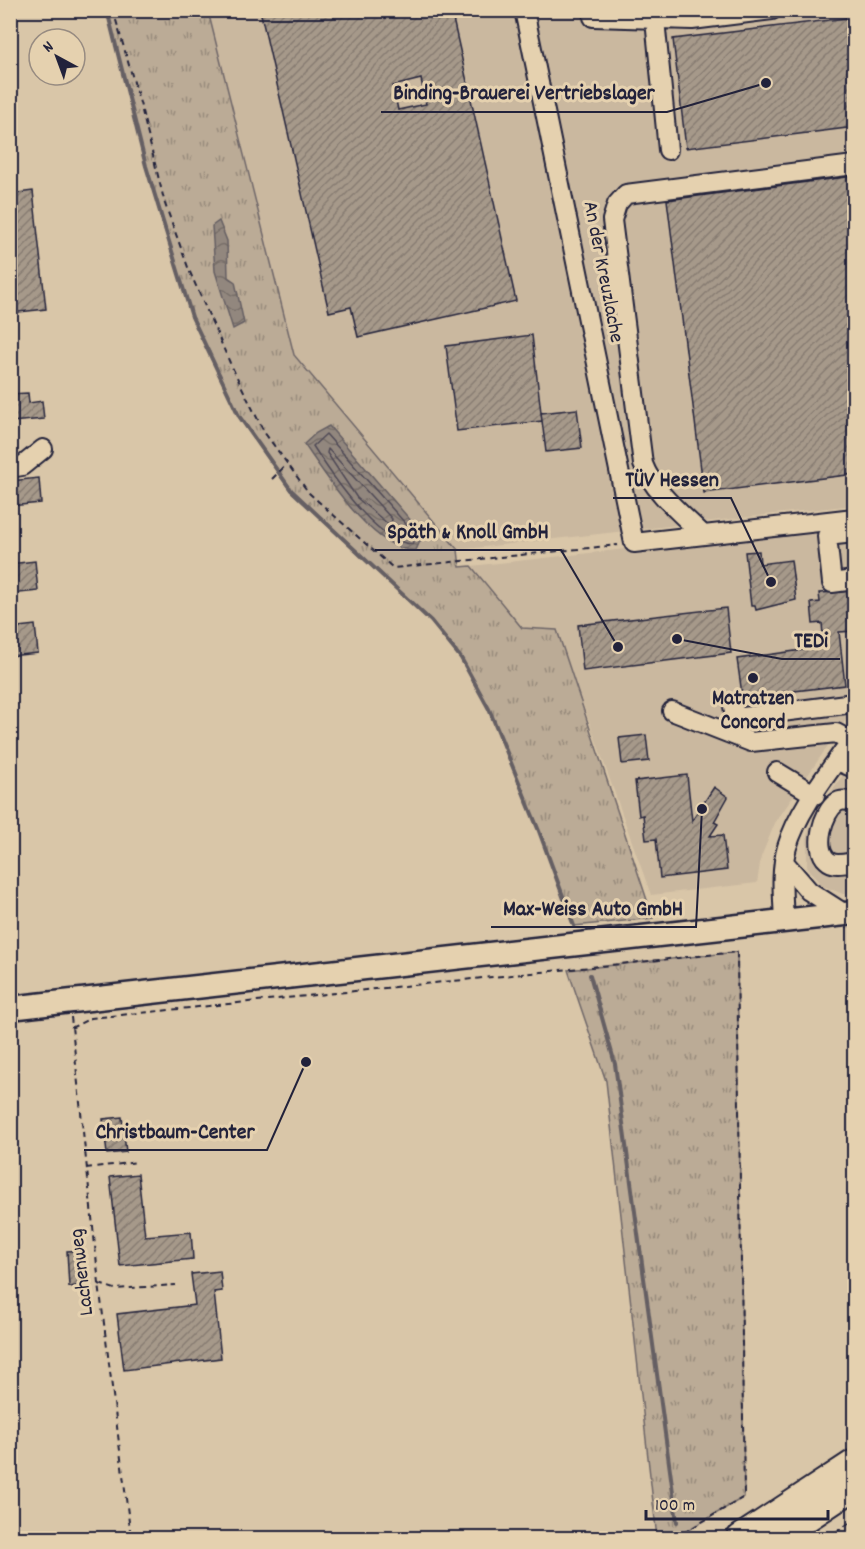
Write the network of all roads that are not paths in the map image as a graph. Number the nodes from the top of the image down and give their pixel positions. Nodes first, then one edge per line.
1 (524, 10) edge
2 (772, 10) edge
3 (654, 15) edge
4 (593, 17) dead end
5 (668, 150) dead end
6 (855, 165) edge
7 (43, 449) dead end
8 (10, 468) edge
9 (855, 518) edge
10 (855, 533) edge
11 (703, 535) junction
12 (855, 580) edge
13 (855, 703) edge
14 (734, 706) dead end
15 (672, 711) dead end
16 (853, 738) edge
17 (837, 761) junction
18 (855, 768) edge
19 (777, 772) dead end
20 (815, 795) junction
21 (848, 801) edge
22 (784, 862) junction
23 (855, 862) edge
24 (850, 913) edge
25 (784, 921) junction
26 (10, 1008) edge
27 (855, 1463) edge
28 (855, 1487) edge
29 (740, 1539) edge
30 (777, 1539) edge

1 - 11 street, An der Kreuzlache
2 - 3 street
3 - 4 street
3 - 5 street
6 - 11 street
7 - 8 street
9 - 11 street
10 - 12 street
13 - 14 street
15 - 16 street
16 - 17 street
17 - 18 street
17 - 20 street
19 - 20 street
20 - 22 street
21 - 23 street
22 - 24 street
22 - 25 street
24 - 25 main road
25 - 26 main road
27 - 29 highway
28 - 30 highway

